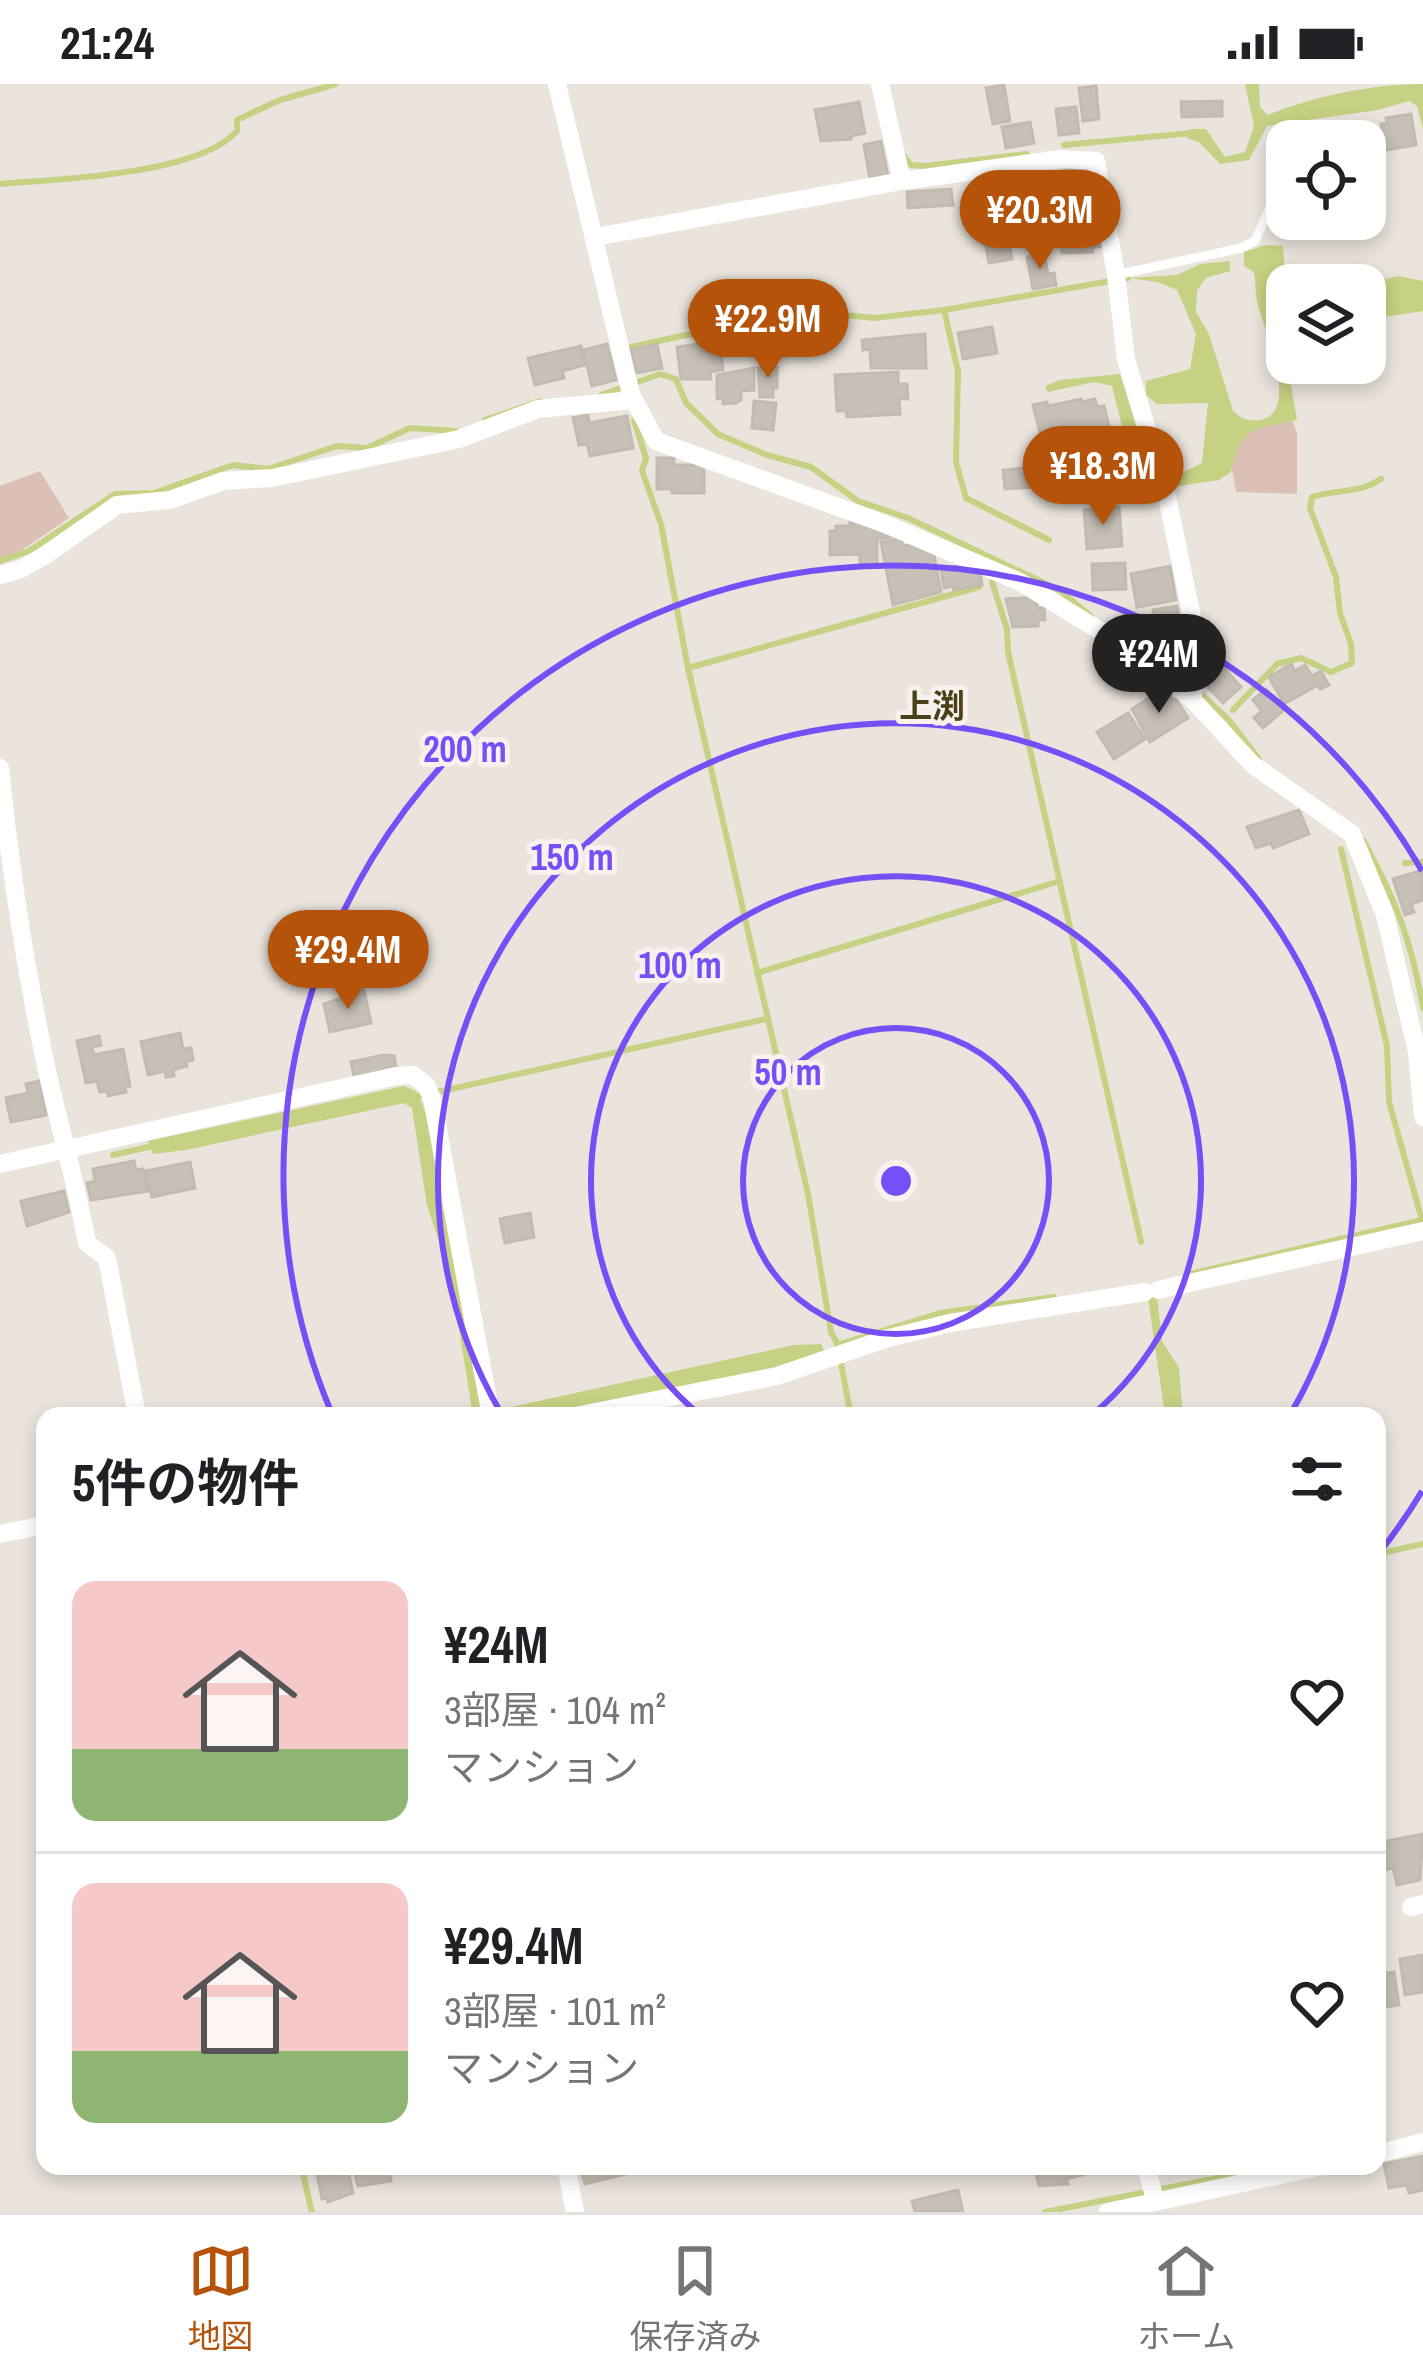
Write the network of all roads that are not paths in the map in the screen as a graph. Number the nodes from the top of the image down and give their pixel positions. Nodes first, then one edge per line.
1 (557, 84) edge
2 (880, 84) edge
3 (902, 182) junction
4 (1266, 216) edge
5 (595, 237) junction
6 (1117, 281) junction
7 (630, 391) junction
8 (0, 575) edge
9 (1192, 699) junction
10 (0, 768) edge
11 (3, 832) edge
12 (1423, 1117) edge
13 (70, 1163) junction
14 (0, 1164) edge
15 (1423, 1231) edge
16 (135, 1407) edge
17 (488, 1407) edge
18 (620, 1407) edge
19 (36, 1527) edge
20 (0, 1534) edge
21 (1423, 2142) edge
22 (1386, 2152) edge
23 (568, 2175) edge
24 (1231, 2175) edge
25 (1151, 2183) edge
26 (575, 2212) edge
27 (1108, 2212) edge

1 - 5 street
2 - 3 street
3 - 5 street
3 - 6 street
4 - 6 lane
5 - 7 street
6 - 9 street
7 - 8 street
7 - 9 street
9 - 12 street
10 - 11 street
11 - 13 street
13 - 14 street
13 - 16 street
13 - 17 street
15 - 18 street
19 - 20 street
21 - 22 street
23 - 26 street
24 - 25 street
25 - 27 street

